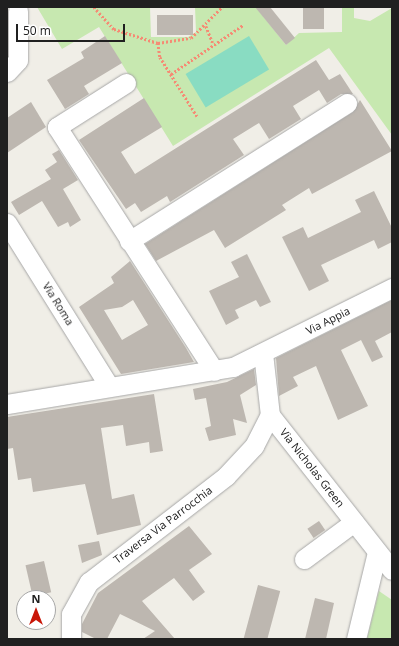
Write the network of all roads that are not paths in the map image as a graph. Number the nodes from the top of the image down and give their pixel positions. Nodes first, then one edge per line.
1 (18, 11) dead end
2 (7, 72) edge
3 (126, 83) dead end
4 (347, 103) dead end
5 (7, 223) edge
6 (129, 241) junction
7 (392, 288) edge
8 (263, 354) junction
9 (214, 371) junction
10 (109, 386) junction
11 (7, 404) edge
12 (270, 416) junction
13 (354, 522) junction
14 (377, 552) junction
15 (304, 560) dead end
16 (392, 570) edge
17 (71, 639) edge
18 (356, 639) edge

1 - 2 street
3 - 6 street
4 - 6 street
5 - 10 street, Via Roma
6 - 9 street
7 - 8 street, Via Appia
8 - 9 street
8 - 12 street
9 - 10 street
10 - 11 street
12 - 13 street, Via Nicholas Green
12 - 17 street, Traversa Via Parrocchia
13 - 14 street, Via Nicholas Green
13 - 15 street
14 - 16 street, Via Nicholas Green
14 - 18 street

